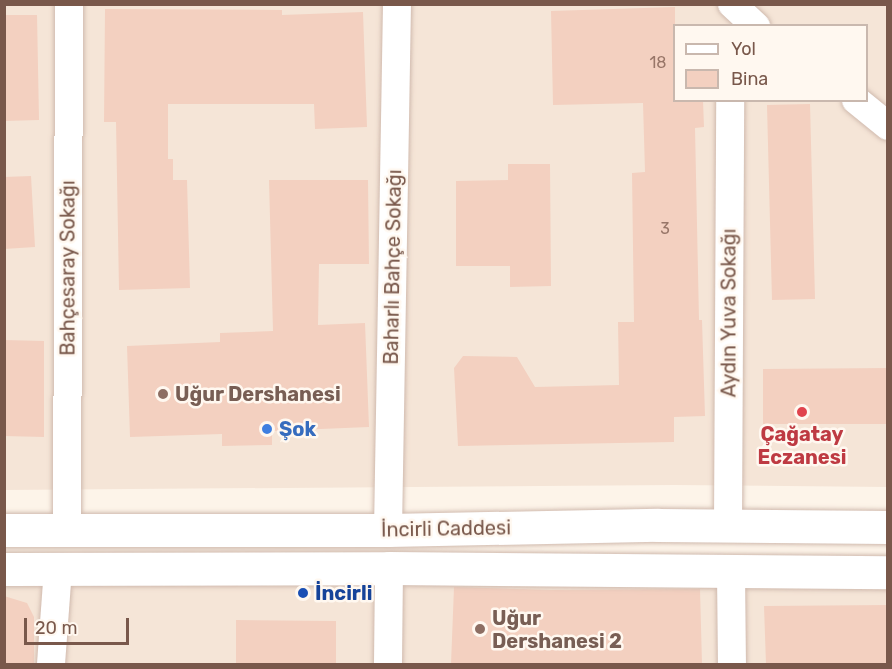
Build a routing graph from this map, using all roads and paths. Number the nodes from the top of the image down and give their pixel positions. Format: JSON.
{"nodes":[{"id":1,"x":69,"y":4,"type":"edge"},
{"id":2,"x":398,"y":4,"type":"edge"},
{"id":3,"x":731,"y":4,"type":"edge"},
{"id":4,"x":731,"y":24,"type":"edge"},
{"id":5,"x":754,"y":24,"type":"edge"},
{"id":6,"x":730,"y":102,"type":"edge"},
{"id":7,"x":858,"y":102,"type":"edge"},
{"id":8,"x":888,"y":126,"type":"edge"},
{"id":9,"x":728,"y":525,"type":"junction"},
{"id":10,"x":888,"y":527,"type":"edge"},
{"id":11,"x":4,"y":530,"type":"edge"},
{"id":12,"x":388,"y":530,"type":"junction"},
{"id":13,"x":67,"y":531,"type":"junction"},
{"id":14,"x":389,"y":568,"type":"junction"},
{"id":15,"x":4,"y":569,"type":"edge"},
{"id":16,"x":58,"y":569,"type":"junction"},
{"id":17,"x":731,"y":572,"type":"junction"},
{"id":18,"x":888,"y":572,"type":"edge"},
{"id":19,"x":51,"y":664,"type":"edge"},
{"id":20,"x":387,"y":664,"type":"edge"},
{"id":21,"x":732,"y":664,"type":"edge"}],
"edges":[{"from":1,"to":13,"type":"street","name":"Bahçesaray Sokağı"},
{"from":2,"to":12,"type":"street","name":"Baharlı Bahçe Sokağı"},
{"from":3,"to":4,"type":"street"},
{"from":3,"to":5,"type":"street"},
{"from":6,"to":9,"type":"street","name":"Aydın Yuva Sokağı"},
{"from":7,"to":8,"type":"street"},
{"from":9,"to":10,"type":"main road","name":"İncirli Caddesi"},
{"from":9,"to":12,"type":"main road","name":"İncirli Caddesi"},
{"from":11,"to":13,"type":"main road","name":"İncirli Caddesi"},
{"from":12,"to":13,"type":"main road","name":"İncirli Caddesi"},
{"from":14,"to":16,"type":"main road","name":"İncirli Caddesi"},
{"from":14,"to":17,"type":"main road","name":"İncirli Caddesi"},
{"from":14,"to":20,"type":"street"},
{"from":15,"to":16,"type":"main road","name":"İncirli Caddesi"},
{"from":16,"to":19,"type":"street"},
{"from":17,"to":18,"type":"main road","name":"İncirli Caddesi"},
{"from":17,"to":21,"type":"street"}]}
